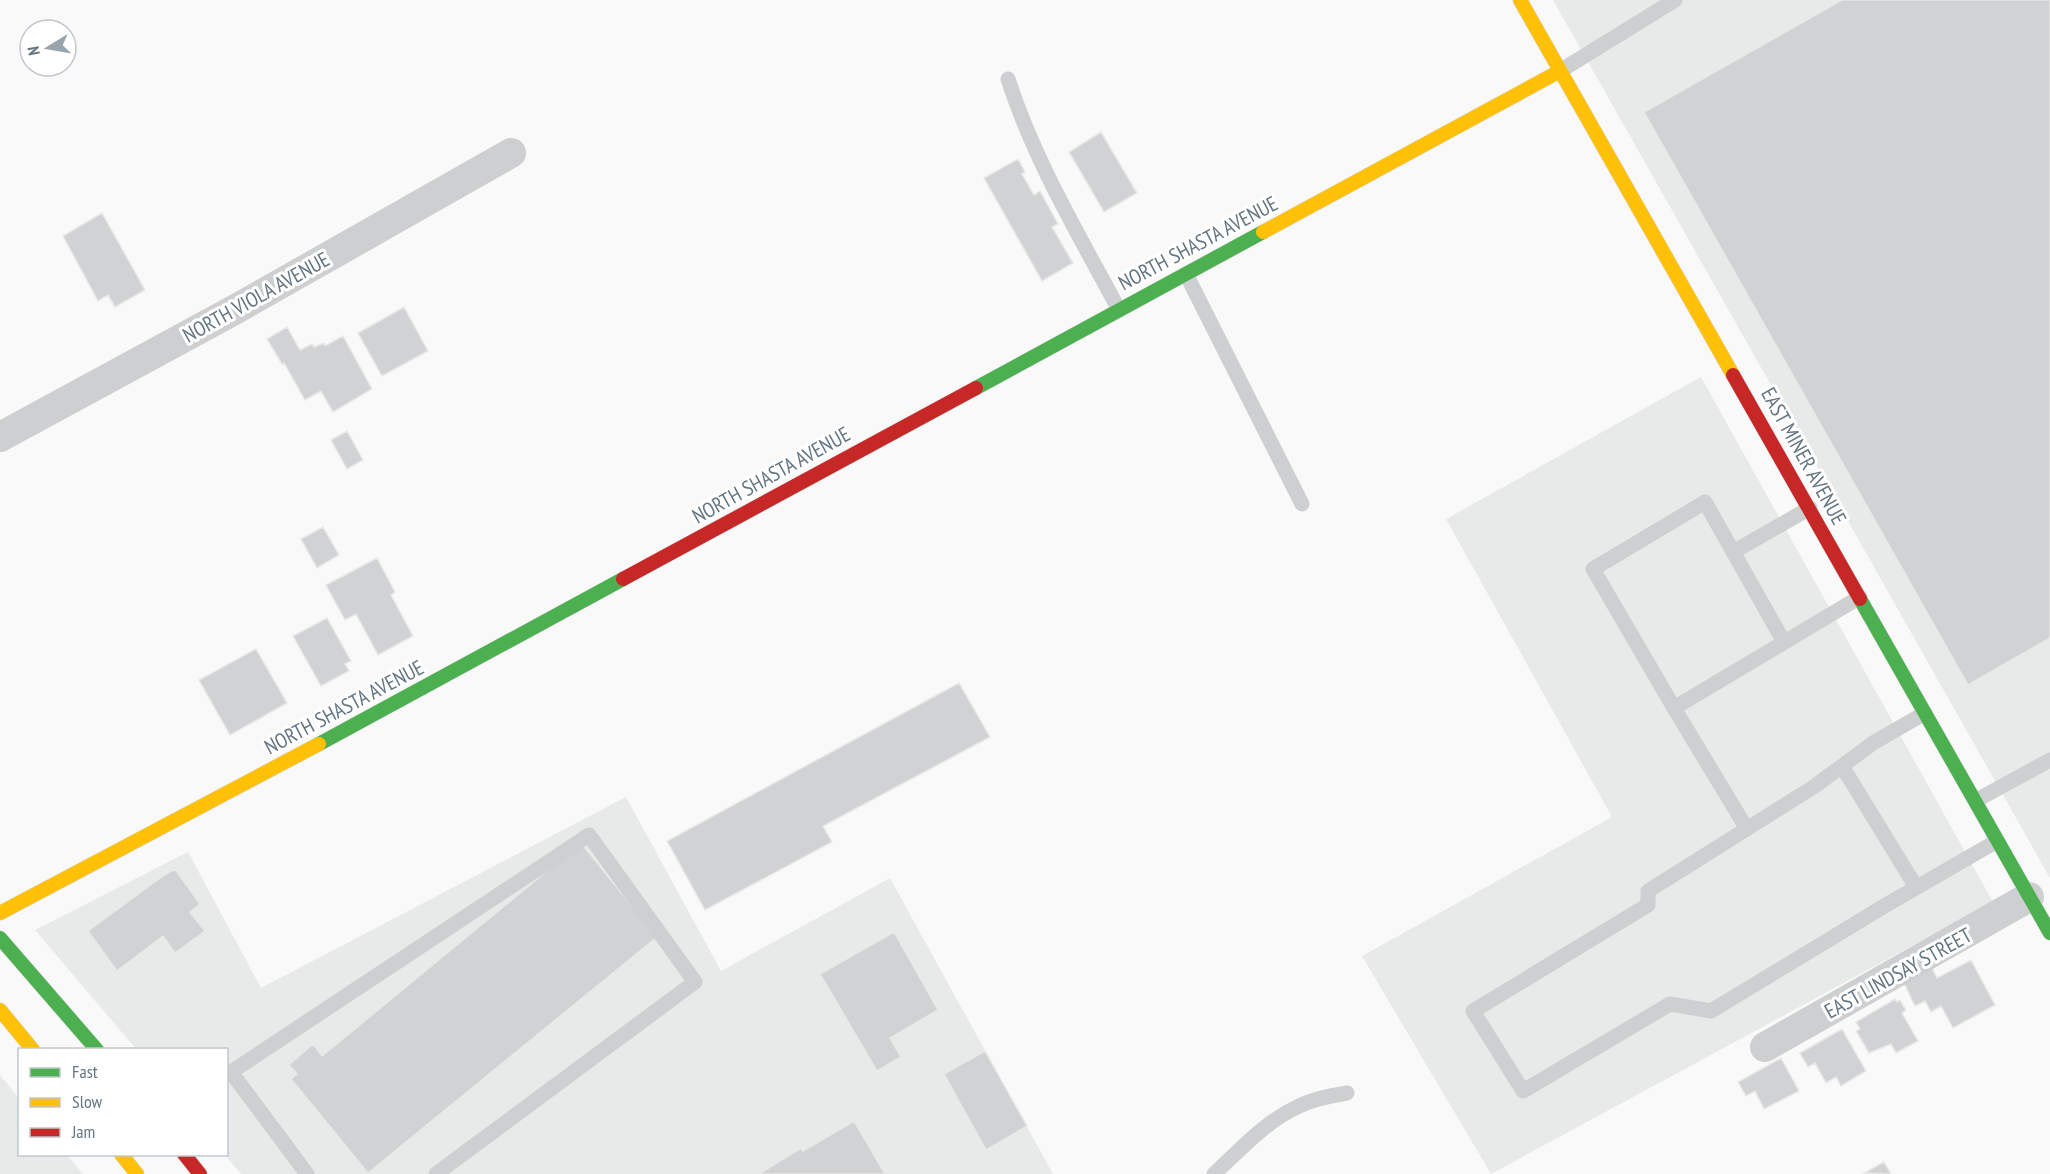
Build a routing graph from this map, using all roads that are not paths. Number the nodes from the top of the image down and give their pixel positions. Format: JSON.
{"nodes":[{"id":1,"x":1521,"y":0,"type":"edge"},
{"id":2,"x":1675,"y":0,"type":"edge"},
{"id":3,"x":1560,"y":71,"type":"junction"},
{"id":4,"x":1008,"y":79,"type":"dead end"},
{"id":5,"x":510,"y":153,"type":"dead end"},
{"id":6,"x":1186,"y":274,"type":"junction"},
{"id":7,"x":1119,"y":310,"type":"junction"},
{"id":8,"x":0,"y":437,"type":"edge"},
{"id":9,"x":1302,"y":504,"type":"dead end"},
{"id":10,"x":1810,"y":508,"type":"junction"},
{"id":11,"x":1733,"y":552,"type":"junction"},
{"id":12,"x":1860,"y":597,"type":"junction"},
{"id":13,"x":1784,"y":642,"type":"junction"},
{"id":14,"x":1674,"y":708,"type":"junction"},
{"id":15,"x":1925,"y":713,"type":"junction"},
{"id":16,"x":2050,"y":760,"type":"edge"},
{"id":17,"x":1842,"y":766,"type":"junction"},
{"id":18,"x":1975,"y":801,"type":"junction"},
{"id":19,"x":1747,"y":829,"type":"junction"},
{"id":20,"x":1997,"y":841,"type":"junction"},
{"id":21,"x":1916,"y":887,"type":"junction"},
{"id":22,"x":2029,"y":897,"type":"junction"},
{"id":23,"x":0,"y":913,"type":"edge"},
{"id":24,"x":2050,"y":933,"type":"edge"},
{"id":25,"x":0,"y":938,"type":"edge"},
{"id":26,"x":0,"y":1010,"type":"edge"},
{"id":27,"x":1765,"y":1047,"type":"dead end"},
{"id":28,"x":31,"y":1048,"type":"edge"},
{"id":29,"x":95,"y":1048,"type":"edge"},
{"id":30,"x":1347,"y":1093,"type":"dead end"},
{"id":31,"x":122,"y":1156,"type":"edge"},
{"id":32,"x":185,"y":1156,"type":"edge"},
{"id":33,"x":137,"y":1174,"type":"edge"},
{"id":34,"x":200,"y":1174,"type":"edge"},
{"id":35,"x":308,"y":1174,"type":"edge"},
{"id":36,"x":436,"y":1174,"type":"edge"},
{"id":37,"x":1214,"y":1174,"type":"edge"}],
"edges":[{"from":1,"to":3,"type":"street","name":"EAST MINER AVENUE"},
{"from":2,"to":3,"type":"lane"},
{"from":3,"to":6,"type":"street","name":"NORTH SHASTA AVENUE"},
{"from":3,"to":10,"type":"street","name":"EAST MINER AVENUE"},
{"from":4,"to":7,"type":"lane"},
{"from":5,"to":8,"type":"street","name":"NORTH VIOLA AVENUE"},
{"from":6,"to":7,"type":"street","name":"NORTH SHASTA AVENUE"},
{"from":6,"to":9,"type":"lane"},
{"from":7,"to":23,"type":"street","name":"NORTH SHASTA AVENUE"},
{"from":10,"to":11,"type":"lane"},
{"from":10,"to":12,"type":"street","name":"EAST MINER AVENUE"},
{"from":11,"to":13,"type":"lane"},
{"from":11,"to":14,"type":"lane"},
{"from":12,"to":13,"type":"lane"},
{"from":12,"to":15,"type":"street","name":"EAST MINER AVENUE"},
{"from":13,"to":14,"type":"lane"},
{"from":14,"to":19,"type":"lane"},
{"from":15,"to":17,"type":"lane"},
{"from":15,"to":18,"type":"street","name":"EAST MINER AVENUE"},
{"from":16,"to":18,"type":"lane"},
{"from":17,"to":19,"type":"lane"},
{"from":17,"to":21,"type":"lane"},
{"from":18,"to":20,"type":"street","name":"EAST MINER AVENUE"},
{"from":19,"to":21,"type":"lane"},
{"from":20,"to":21,"type":"lane"},
{"from":20,"to":22,"type":"street","name":"EAST MINER AVENUE"},
{"from":22,"to":24,"type":"street","name":"EAST MINER AVENUE"},
{"from":22,"to":27,"type":"street","name":"EAST LINDSAY STREET"},
{"from":25,"to":29,"type":"street"},
{"from":26,"to":28,"type":"street"},
{"from":30,"to":37,"type":"lane"},
{"from":31,"to":33,"type":"street"},
{"from":32,"to":34,"type":"street"},
{"from":35,"to":36,"type":"lane"}]}
